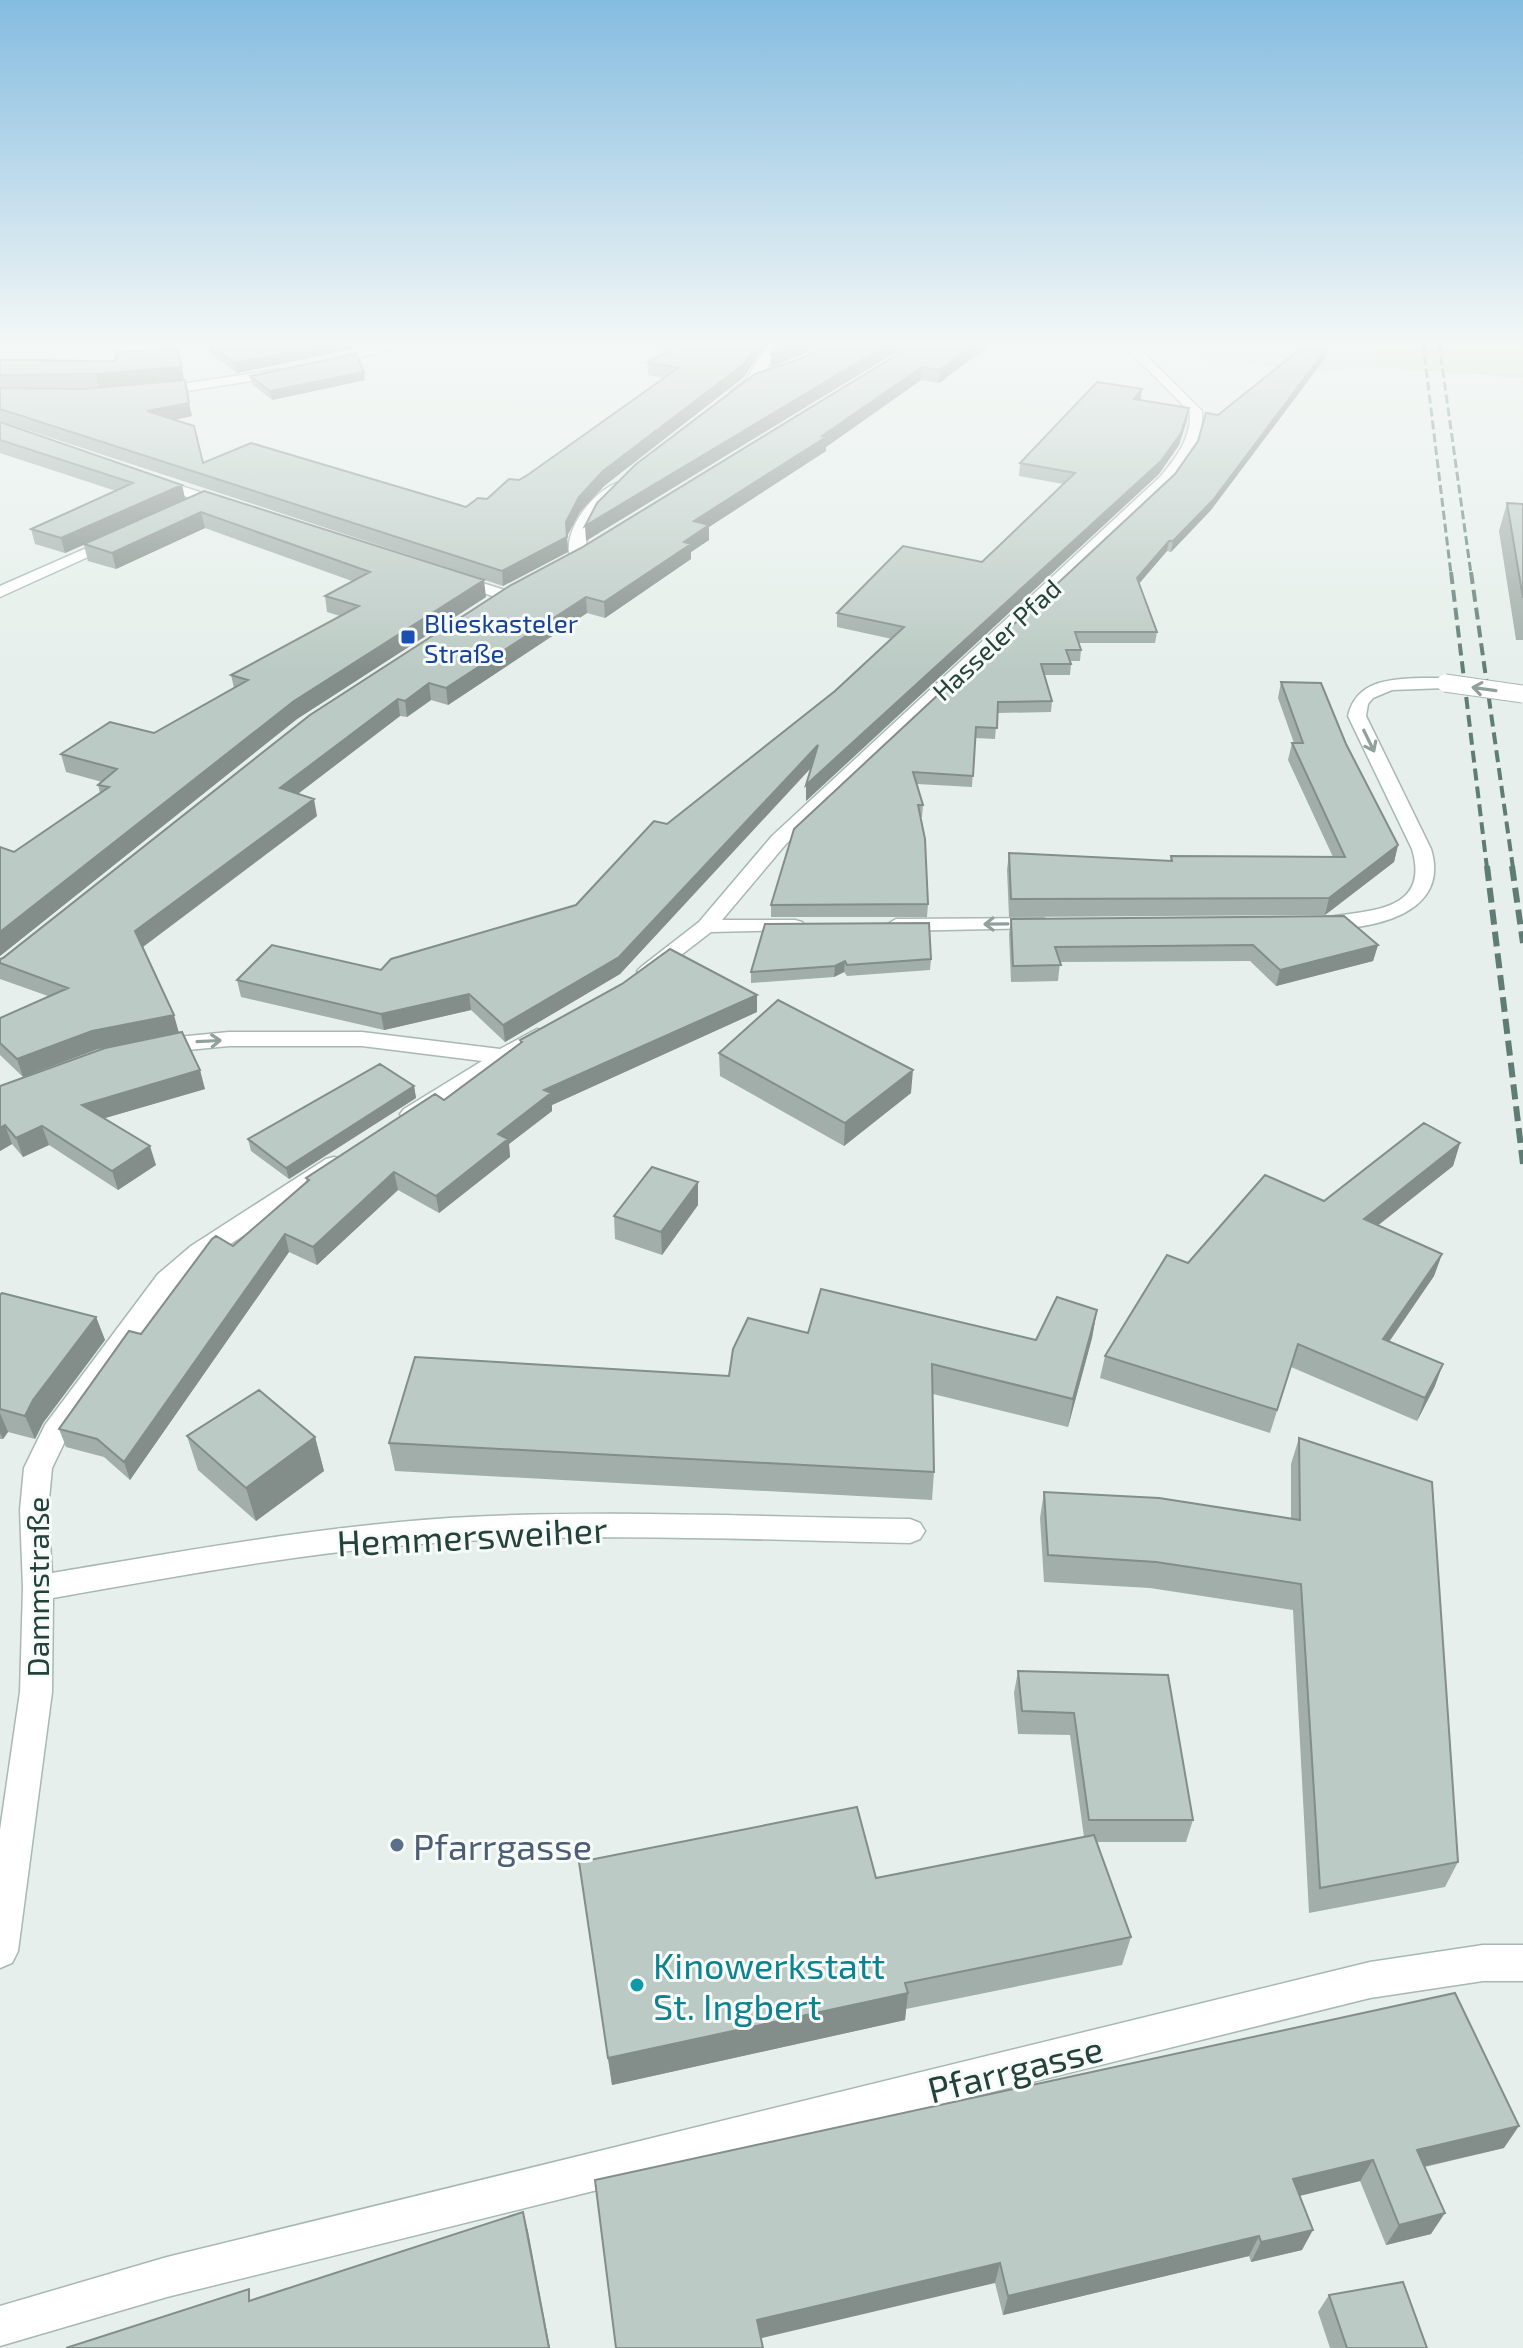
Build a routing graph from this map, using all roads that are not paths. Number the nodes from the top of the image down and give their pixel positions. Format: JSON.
{"nodes":[{"id":1,"x":1187,"y":453,"type":"edge"},
{"id":2,"x":134,"y":474,"type":"edge"},
{"id":3,"x":624,"y":480,"type":"edge"},
{"id":4,"x":206,"y":499,"type":"junction"},
{"id":5,"x":236,"y":509,"type":"edge"},
{"id":6,"x":179,"y":511,"type":"edge"},
{"id":7,"x":137,"y":530,"type":"edge"},
{"id":8,"x":576,"y":557,"type":"edge"},
{"id":9,"x":445,"y":576,"type":"edge"},
{"id":10,"x":0,"y":592,"type":"edge"},
{"id":11,"x":505,"y":595,"type":"edge"},
{"id":12,"x":1523,"y":694,"type":"edge"},
{"id":13,"x":1065,"y":923,"type":"edge"},
{"id":14,"x":880,"y":925,"type":"edge"},
{"id":15,"x":1302,"y":925,"type":"edge"},
{"id":16,"x":706,"y":926,"type":"junction"},
{"id":17,"x":817,"y":926,"type":"edge"},
{"id":18,"x":635,"y":979,"type":"edge"},
{"id":19,"x":551,"y":1028,"type":"edge"},
{"id":20,"x":134,"y":1050,"type":"edge"},
{"id":21,"x":501,"y":1056,"type":"junction"},
{"id":22,"x":383,"y":1133,"type":"edge"},
{"id":23,"x":357,"y":1150,"type":"edge"},
{"id":24,"x":910,"y":1531,"type":"dead end"},
{"id":25,"x":38,"y":1588,"type":"junction"},
{"id":26,"x":0,"y":1951,"type":"edge"},
{"id":27,"x":1523,"y":1963,"type":"edge"},
{"id":28,"x":0,"y":2326,"type":"edge"}],
"edges":[{"from":1,"to":16,"type":"street","name":"Hasseler Pfad"},
{"from":2,"to":4,"type":"street"},
{"from":3,"to":8,"type":"street"},
{"from":4,"to":5,"type":"street"},
{"from":4,"to":6,"type":"street"},
{"from":7,"to":10,"type":"street"},
{"from":9,"to":11,"type":"street"},
{"from":12,"to":15,"type":"street","one_way":true,"bridge":true},
{"from":13,"to":14,"type":"street","one_way":true},
{"from":16,"to":17,"type":"street"},
{"from":16,"to":18,"type":"street"},
{"from":19,"to":21,"type":"street"},
{"from":20,"to":21,"type":"street","one_way":true},
{"from":21,"to":22,"type":"street"},
{"from":23,"to":25,"type":"street","name":"Dammstraße"},
{"from":24,"to":25,"type":"street","name":"Hemmersweiher"},
{"from":25,"to":26,"type":"street","name":"Dammstraße"},
{"from":27,"to":28,"type":"street","name":"Pfarrgasse"}]}
